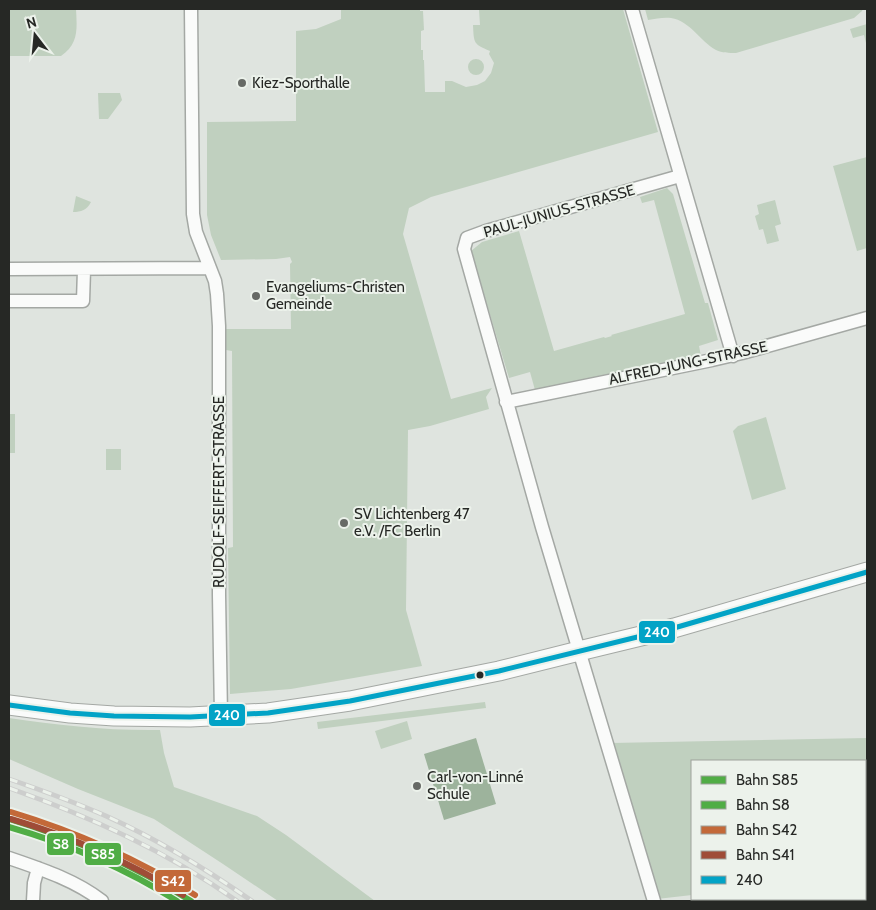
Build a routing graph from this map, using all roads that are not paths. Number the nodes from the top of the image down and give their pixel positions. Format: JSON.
{"nodes":[{"id":1,"x":191,"y":9,"type":"edge"},
{"id":2,"x":632,"y":9,"type":"edge"},
{"id":3,"x":680,"y":176,"type":"junction"},
{"id":4,"x":210,"y":268,"type":"junction"},
{"id":5,"x":9,"y":269,"type":"edge"},
{"id":6,"x":84,"y":270,"type":"junction"},
{"id":7,"x":9,"y":301,"type":"edge"},
{"id":8,"x":867,"y":318,"type":"edge"},
{"id":9,"x":733,"y":356,"type":"junction"},
{"id":10,"x":506,"y":402,"type":"junction"},
{"id":11,"x":867,"y":572,"type":"edge"},
{"id":12,"x":579,"y":650,"type":"junction"},
{"id":13,"x":9,"y":705,"type":"edge"},
{"id":14,"x":222,"y":716,"type":"junction"},
{"id":15,"x":9,"y":858,"type":"edge"},
{"id":16,"x":38,"y":868,"type":"junction"},
{"id":17,"x":33,"y":901,"type":"edge"},
{"id":18,"x":102,"y":901,"type":"edge"},
{"id":19,"x":654,"y":901,"type":"edge"}],
"edges":[{"from":1,"to":4,"type":"street","name":"RUDOLF-SEIFFERT-STRASSE"},
{"from":2,"to":3,"type":"street"},
{"from":3,"to":9,"type":"street"},
{"from":3,"to":10,"type":"street","name":"PAUL-JUNIUS-STRASSE"},
{"from":4,"to":6,"type":"street"},
{"from":4,"to":14,"type":"street","name":"RUDOLF-SEIFFERT-STRASSE"},
{"from":5,"to":6,"type":"street"},
{"from":6,"to":7,"type":"street"},
{"from":8,"to":9,"type":"street","name":"ALFRED-JUNG-STRASSE"},
{"from":9,"to":10,"type":"street","name":"ALFRED-JUNG-STRASSE"},
{"from":10,"to":12,"type":"street","name":"PAUL-JUNIUS-STRASSE"},
{"from":11,"to":12,"type":"main road"},
{"from":12,"to":14,"type":"main road"},
{"from":12,"to":19,"type":"street","name":"PAUL-JUNIUS-STRASSE"},
{"from":13,"to":14,"type":"main road"},
{"from":15,"to":16,"type":"street"},
{"from":16,"to":17,"type":"street"},
{"from":16,"to":18,"type":"street"}]}
